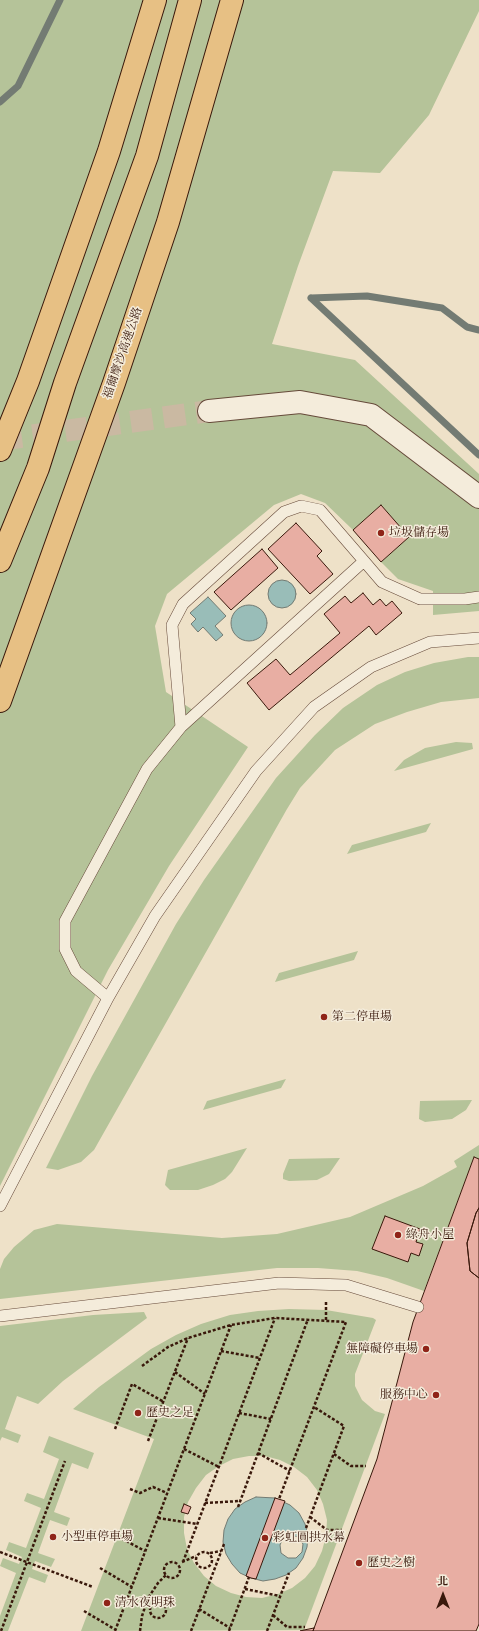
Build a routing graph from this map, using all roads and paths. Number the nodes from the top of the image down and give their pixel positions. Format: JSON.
{"nodes":[{"id":1,"x":155,"y":0,"type":"edge"},
{"id":2,"x":190,"y":0,"type":"edge"},
{"id":3,"x":232,"y":0,"type":"edge"},
{"id":4,"x":209,"y":410,"type":"tunnel mouth"},
{"id":5,"x":0,"y":450,"type":"edge"},
{"id":6,"x":479,"y":497,"type":"edge"},
{"id":7,"x":0,"y":561,"type":"edge"},
{"id":8,"x":364,"y":561,"type":"junction"},
{"id":9,"x":479,"y":597,"type":"edge"},
{"id":10,"x":479,"y":638,"type":"edge"},
{"id":11,"x":0,"y":701,"type":"edge"},
{"id":12,"x":181,"y":727,"type":"junction"},
{"id":13,"x":108,"y":998,"type":"junction"},
{"id":14,"x":0,"y":1206,"type":"edge"},
{"id":15,"x":326,"y":1300,"type":"dead end"},
{"id":16,"x":418,"y":1307,"type":"dead end"},
{"id":17,"x":0,"y":1316,"type":"edge"},
{"id":18,"x":275,"y":1318,"type":"junction"},
{"id":19,"x":308,"y":1319,"type":"junction"},
{"id":20,"x":326,"y":1320,"type":"junction"},
{"id":21,"x":230,"y":1325,"type":"junction"},
{"id":22,"x":188,"y":1338,"type":"junction"},
{"id":23,"x":221,"y":1351,"type":"junction"},
{"id":24,"x":260,"y":1358,"type":"junction"},
{"id":25,"x":142,"y":1366,"type":"dead end"},
{"id":26,"x":175,"y":1372,"type":"junction"},
{"id":27,"x":205,"y":1394,"type":"junction"},
{"id":28,"x":164,"y":1402,"type":"junction"},
{"id":29,"x":314,"y":1407,"type":"junction"},
{"id":30,"x":239,"y":1413,"type":"junction"},
{"id":31,"x":271,"y":1419,"type":"junction"},
{"id":32,"x":115,"y":1429,"type":"dead end"},
{"id":33,"x":148,"y":1441,"type":"dead end"},
{"id":34,"x":184,"y":1449,"type":"junction"},
{"id":35,"x":258,"y":1453,"type":"junction"},
{"id":36,"x":334,"y":1454,"type":"junction"},
{"id":37,"x":66,"y":1461,"type":"dead end"},
{"id":38,"x":366,"y":1466,"type":"dead end"},
{"id":39,"x":218,"y":1467,"type":"junction"},
{"id":40,"x":290,"y":1471,"type":"junction"},
{"id":41,"x":130,"y":1489,"type":"dead end"},
{"id":42,"x":167,"y":1493,"type":"junction"},
{"id":43,"x":279,"y":1499,"type":"dead end"},
{"id":44,"x":240,"y":1501,"type":"junction"},
{"id":45,"x":205,"y":1503,"type":"junction"},
{"id":46,"x":238,"y":1507,"type":"dead end"},
{"id":47,"x":310,"y":1517,"type":"junction"},
{"id":48,"x":158,"y":1518,"type":"junction"},
{"id":49,"x":197,"y":1524,"type":"junction"},
{"id":50,"x":306,"y":1528,"type":"dead end"},
{"id":51,"x":342,"y":1530,"type":"dead end"},
{"id":52,"x":113,"y":1534,"type":"dead end"},
{"id":53,"x":224,"y":1544,"type":"dead end"},
{"id":54,"x":145,"y":1551,"type":"junction"},
{"id":55,"x":221,"y":1551,"type":"junction"},
{"id":56,"x":0,"y":1552,"type":"edge"},
{"id":57,"x":209,"y":1553,"type":"junction"},
{"id":58,"x":197,"y":1556,"type":"junction"},
{"id":59,"x":27,"y":1562,"type":"junction"},
{"id":60,"x":183,"y":1562,"type":"junction"},
{"id":61,"x":178,"y":1564,"type":"junction"},
{"id":62,"x":100,"y":1568,"type":"dead end"},
{"id":63,"x":289,"y":1573,"type":"dead end"},
{"id":64,"x":166,"y":1575,"type":"junction"},
{"id":65,"x":249,"y":1577,"type":"dead end"},
{"id":66,"x":93,"y":1587,"type":"dead end"},
{"id":67,"x":132,"y":1587,"type":"junction"},
{"id":68,"x":245,"y":1589,"type":"junction"},
{"id":69,"x":280,"y":1596,"type":"junction"},
{"id":70,"x":146,"y":1605,"type":"junction"},
{"id":71,"x":150,"y":1606,"type":"junction"},
{"id":72,"x":199,"y":1609,"type":"junction"},
{"id":73,"x":84,"y":1612,"type":"dead end"},
{"id":74,"x":273,"y":1615,"type":"junction"},
{"id":75,"x":306,"y":1627,"type":"dead end"},
{"id":76,"x":230,"y":1629,"type":"edge"},
{"id":77,"x":115,"y":1630,"type":"edge"},
{"id":78,"x":1,"y":1631,"type":"edge"},
{"id":79,"x":140,"y":1631,"type":"edge"},
{"id":80,"x":191,"y":1631,"type":"edge"},
{"id":81,"x":267,"y":1631,"type":"edge"}],
"edges":[{"from":1,"to":5,"type":"highway"},
{"from":2,"to":7,"type":"highway"},
{"from":3,"to":11,"type":"highway","name":"福爾摩沙高速公路"},
{"from":4,"to":6,"type":"street"},
{"from":8,"to":9,"type":"lane"},
{"from":8,"to":12,"type":"lane"},
{"from":8,"to":12,"type":"lane"},
{"from":10,"to":13,"type":"lane"},
{"from":12,"to":13,"type":"lane"},
{"from":13,"to":14,"type":"lane"},
{"from":15,"to":20,"type":"path"},
{"from":16,"to":17,"type":"lane"},
{"from":18,"to":19,"type":"path"},
{"from":18,"to":21,"type":"path"},
{"from":18,"to":24,"type":"path"},
{"from":19,"to":20,"type":"path"},
{"from":19,"to":31,"type":"path"},
{"from":20,"to":29,"type":"path"},
{"from":21,"to":22,"type":"path"},
{"from":21,"to":23,"type":"path"},
{"from":22,"to":25,"type":"path"},
{"from":22,"to":26,"type":"path"},
{"from":23,"to":24,"type":"path"},
{"from":23,"to":27,"type":"path"},
{"from":24,"to":30,"type":"path"},
{"from":26,"to":27,"type":"path"},
{"from":26,"to":28,"type":"path"},
{"from":27,"to":34,"type":"path"},
{"from":28,"to":32,"type":"path"},
{"from":28,"to":33,"type":"path"},
{"from":29,"to":36,"type":"path"},
{"from":29,"to":40,"type":"path"},
{"from":30,"to":31,"type":"path"},
{"from":30,"to":39,"type":"path"},
{"from":31,"to":35,"type":"path"},
{"from":34,"to":39,"type":"path"},
{"from":34,"to":42,"type":"path"},
{"from":35,"to":40,"type":"path"},
{"from":35,"to":44,"type":"path"},
{"from":36,"to":38,"type":"path"},
{"from":36,"to":47,"type":"path"},
{"from":37,"to":59,"type":"path"},
{"from":39,"to":45,"type":"path"},
{"from":40,"to":43,"type":"path"},
{"from":41,"to":42,"type":"path"},
{"from":42,"to":48,"type":"path"},
{"from":44,"to":45,"type":"path"},
{"from":44,"to":46,"type":"path"},
{"from":45,"to":49,"type":"path"},
{"from":47,"to":50,"type":"path"},
{"from":47,"to":51,"type":"path"},
{"from":48,"to":49,"type":"path"},
{"from":48,"to":54,"type":"path"},
{"from":49,"to":60,"type":"path"},
{"from":52,"to":54,"type":"path"},
{"from":53,"to":55,"type":"path"},
{"from":54,"to":67,"type":"path"},
{"from":55,"to":57,"type":"path"},
{"from":55,"to":72,"type":"path"},
{"from":56,"to":59,"type":"path"},
{"from":57,"to":58,"type":"path"},
{"from":57,"to":58,"type":"path"},
{"from":58,"to":60,"type":"path"},
{"from":59,"to":66,"type":"path"},
{"from":59,"to":78,"type":"path"},
{"from":60,"to":61,"type":"path"},
{"from":61,"to":64,"type":"path"},
{"from":61,"to":64,"type":"path"},
{"from":62,"to":67,"type":"path"},
{"from":63,"to":69,"type":"path"},
{"from":64,"to":70,"type":"path"},
{"from":65,"to":68,"type":"path"},
{"from":67,"to":77,"type":"path"},
{"from":68,"to":69,"type":"path"},
{"from":68,"to":76,"type":"path"},
{"from":69,"to":74,"type":"path"},
{"from":70,"to":71,"type":"path"},
{"from":70,"to":79,"type":"path"},
{"from":71,"to":71,"type":"path"},
{"from":72,"to":76,"type":"path"},
{"from":72,"to":80,"type":"path"},
{"from":73,"to":77,"type":"path"},
{"from":74,"to":75,"type":"path"},
{"from":74,"to":81,"type":"path"}]}
